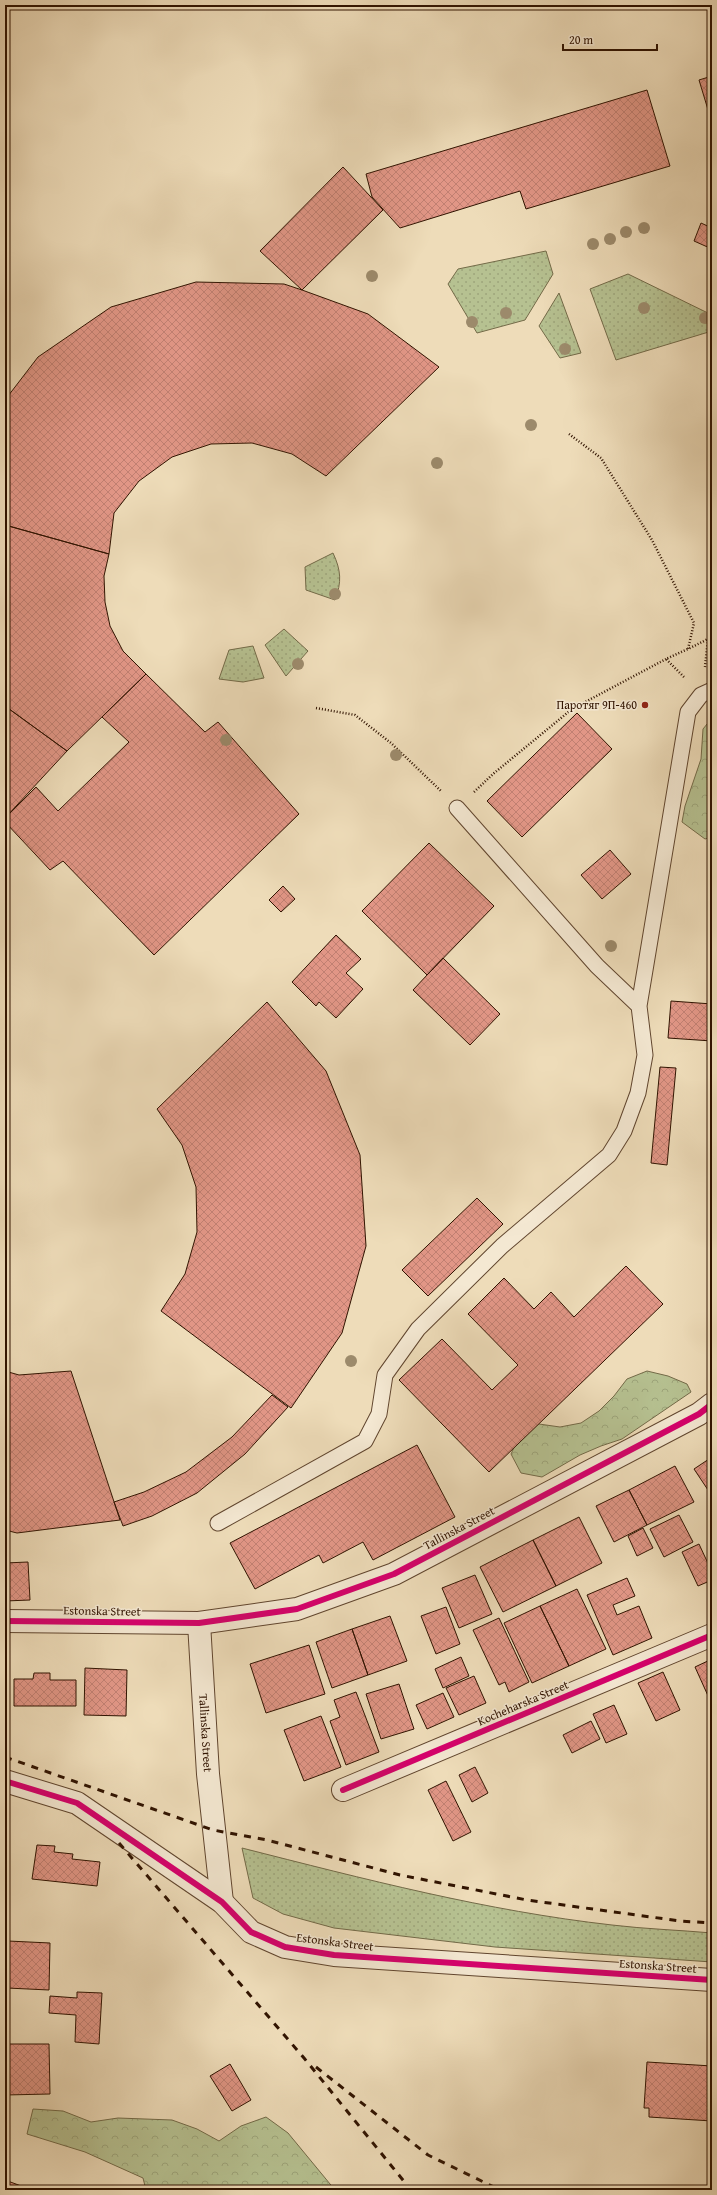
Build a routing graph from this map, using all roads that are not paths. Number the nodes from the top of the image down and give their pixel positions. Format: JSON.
{"nodes":[{"id":1,"x":707,"y":692,"type":"edge"},
{"id":2,"x":457,"y":808,"type":"road end"},
{"id":3,"x":639,"y":1006,"type":"junction"},
{"id":4,"x":712,"y":1404,"type":"edge"},
{"id":5,"x":218,"y":1523,"type":"dead end"},
{"id":6,"x":5,"y":1621,"type":"edge"},
{"id":7,"x":199,"y":1622,"type":"junction"},
{"id":8,"x":712,"y":1635,"type":"edge"},
{"id":9,"x":5,"y":1781,"type":"edge"},
{"id":10,"x":343,"y":1790,"type":"dead end"},
{"id":11,"x":222,"y":1902,"type":"junction"},
{"id":12,"x":712,"y":1980,"type":"edge"}],
"edges":[{"from":1,"to":3,"type":"lane"},
{"from":2,"to":3,"type":"lane"},
{"from":3,"to":5,"type":"lane"},
{"from":4,"to":7,"type":"street","name":"Tallinska Street"},
{"from":6,"to":7,"type":"street","name":"Estonska Street"},
{"from":7,"to":11,"type":"street","name":"Tallinska Street"},
{"from":8,"to":10,"type":"street","name":"Kocheharska Street"},
{"from":9,"to":11,"type":"street","name":"Estonska Street"},
{"from":11,"to":12,"type":"street","name":"Estonska Street"}]}
